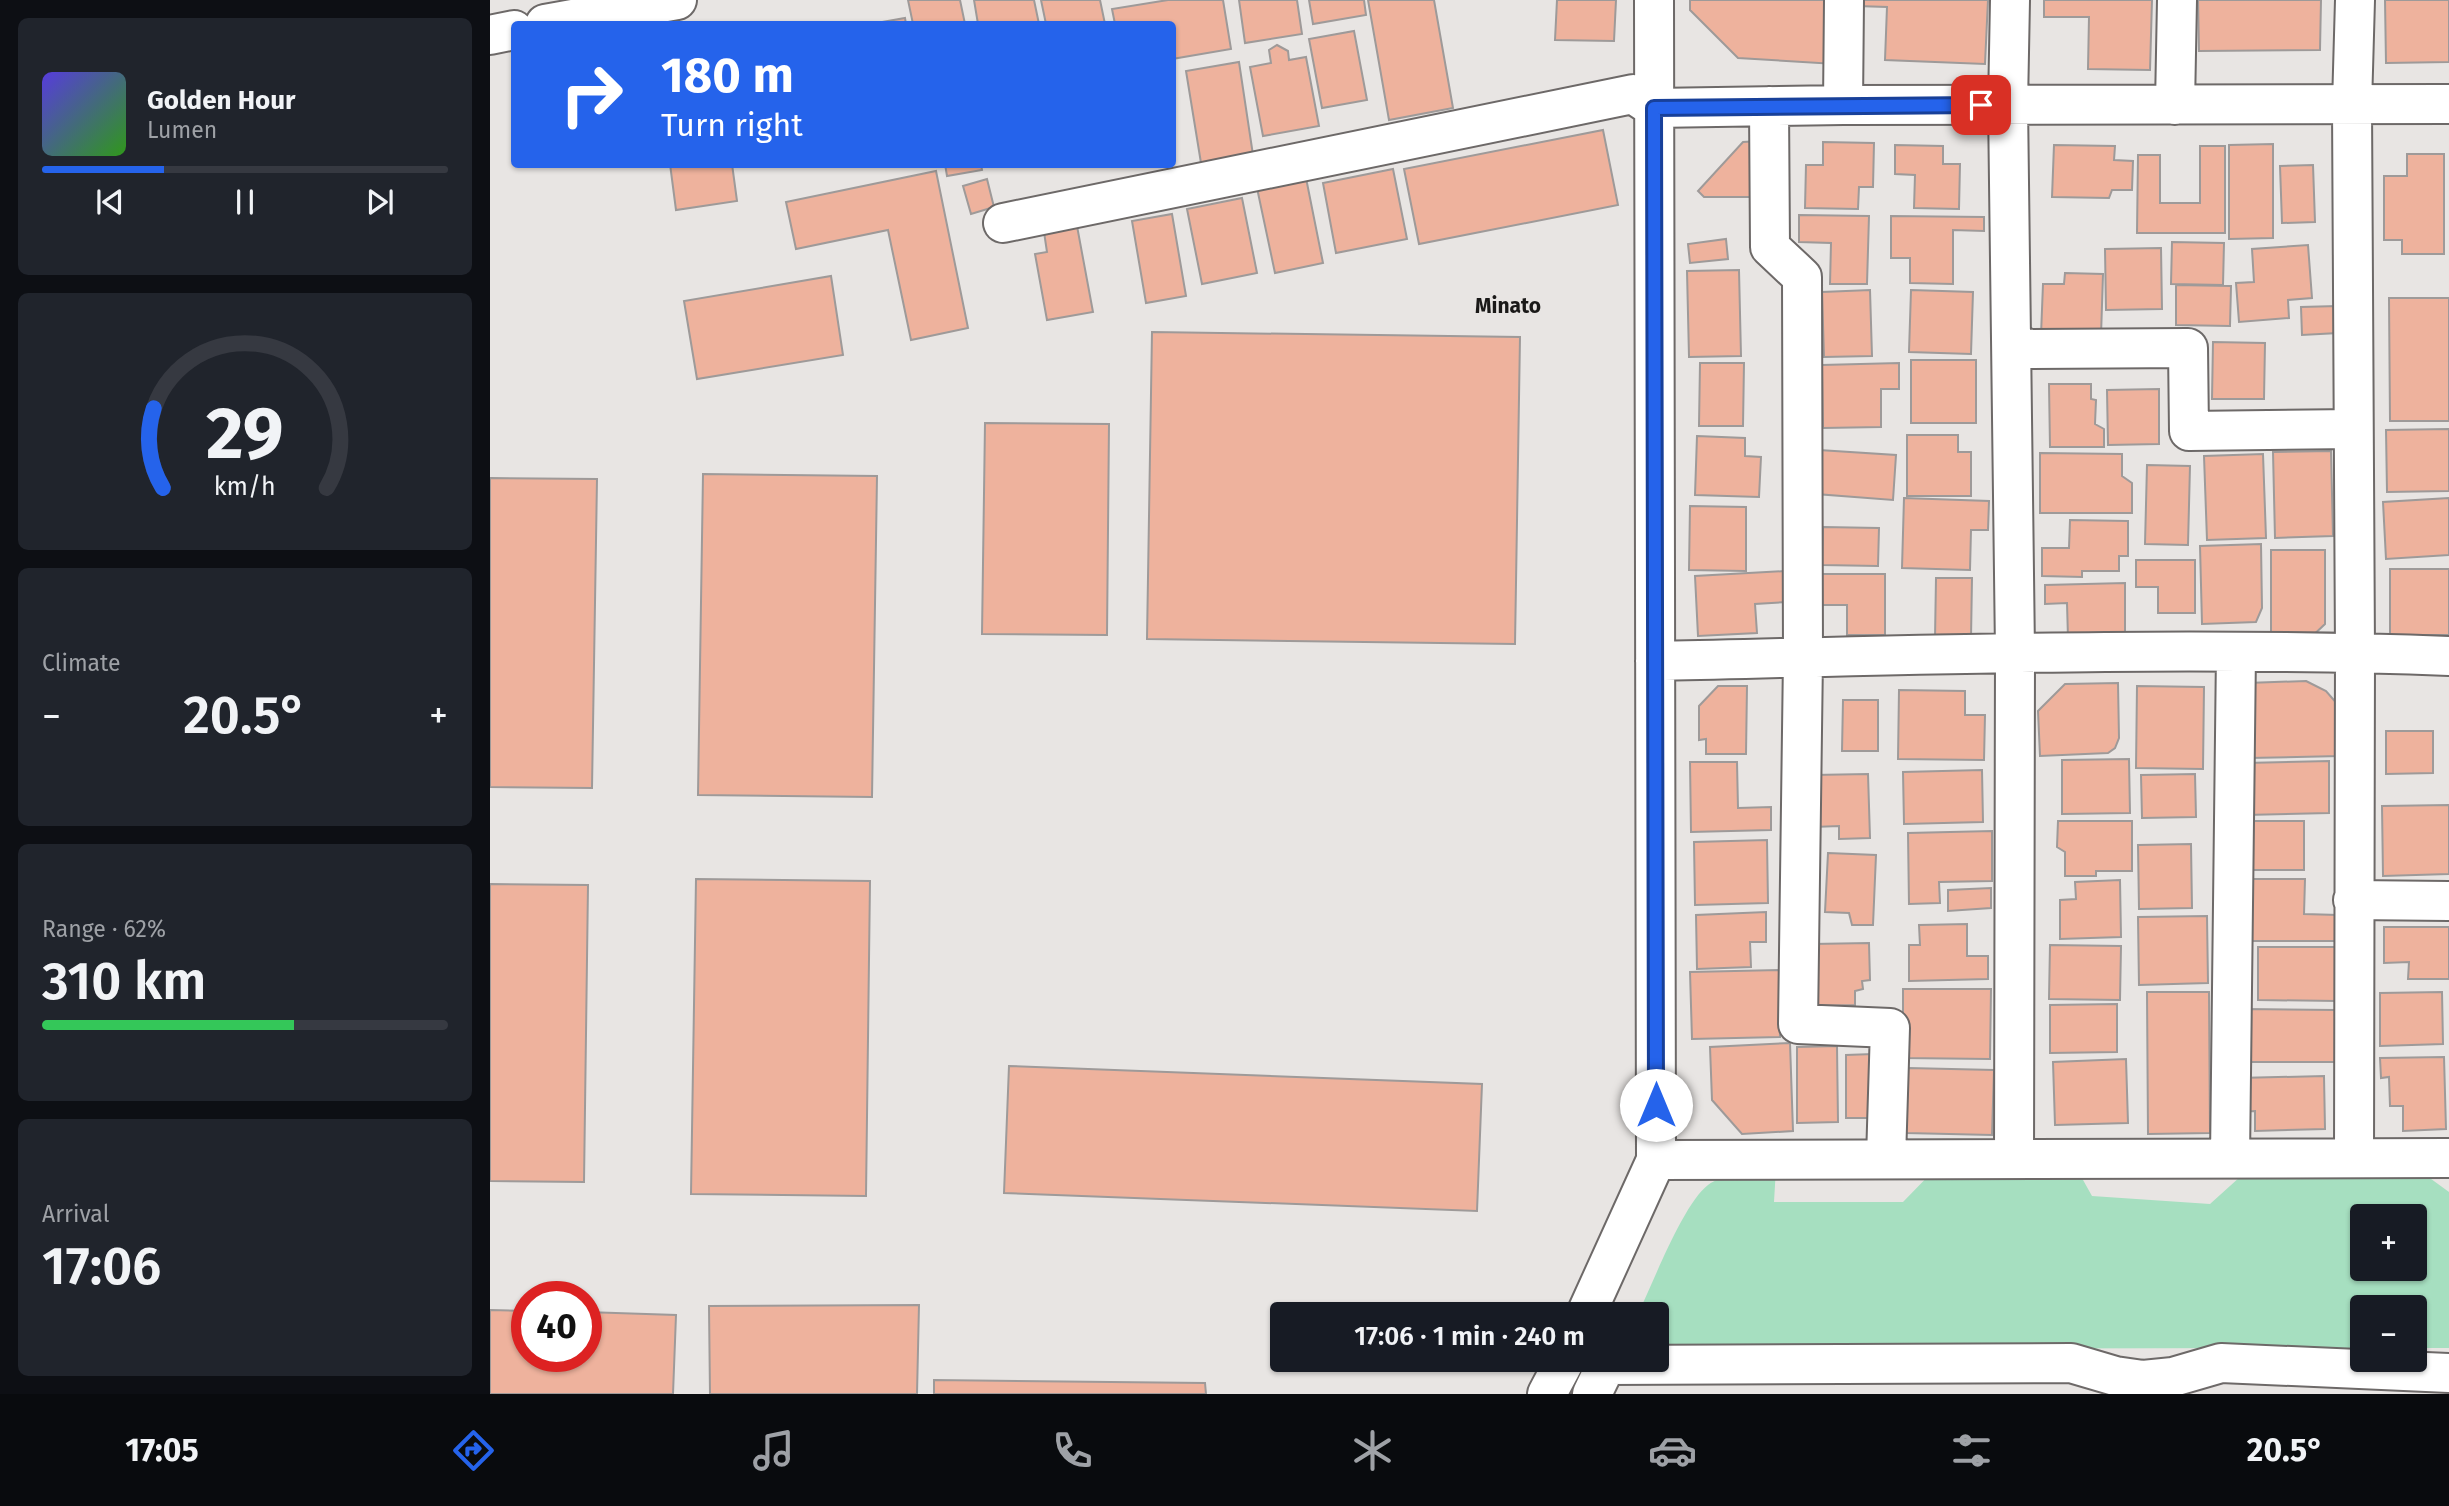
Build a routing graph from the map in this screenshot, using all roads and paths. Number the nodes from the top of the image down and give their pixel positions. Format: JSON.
{"nodes":[{"id":1,"x":677,"y":0,"type":"edge"},
{"id":2,"x":1654,"y":0,"type":"edge"},
{"id":3,"x":1844,"y":0,"type":"edge"},
{"id":4,"x":2010,"y":0,"type":"edge"},
{"id":5,"x":2177,"y":0,"type":"edge"},
{"id":6,"x":2355,"y":0,"type":"edge"},
{"id":7,"x":562,"y":21,"type":"edge"},
{"id":8,"x":511,"y":31,"type":"edge"},
{"id":9,"x":490,"y":35,"type":"edge"},
{"id":10,"x":2008,"y":104,"type":"junction"},
{"id":11,"x":2449,"y":104,"type":"edge"},
{"id":12,"x":1843,"y":105,"type":"junction"},
{"id":13,"x":2175,"y":105,"type":"junction"},
{"id":14,"x":2352,"y":105,"type":"junction"},
{"id":15,"x":1769,"y":106,"type":"junction"},
{"id":16,"x":1654,"y":108,"type":"junction"},
{"id":17,"x":1003,"y":223,"type":"dead end"},
{"id":18,"x":2012,"y":349,"type":"junction"},
{"id":19,"x":2353,"y":429,"type":"junction"},
{"id":20,"x":2015,"y":652,"type":"junction"},
{"id":21,"x":2236,"y":652,"type":"junction"},
{"id":22,"x":2356,"y":652,"type":"junction"},
{"id":23,"x":2449,"y":656,"type":"edge"},
{"id":24,"x":1803,"y":658,"type":"junction"},
{"id":25,"x":1655,"y":662,"type":"junction"},
{"id":26,"x":2353,"y":900,"type":"junction"},
{"id":27,"x":2449,"y":901,"type":"edge"},
{"id":28,"x":2230,"y":1158,"type":"junction"},
{"id":29,"x":2354,"y":1158,"type":"junction"},
{"id":30,"x":2449,"y":1158,"type":"edge"},
{"id":31,"x":2014,"y":1159,"type":"junction"},
{"id":32,"x":1656,"y":1160,"type":"junction"},
{"id":33,"x":1886,"y":1160,"type":"junction"},
{"id":34,"x":1591,"y":1302,"type":"edge"},
{"id":35,"x":1559,"y":1372,"type":"edge"},
{"id":36,"x":2449,"y":1373,"type":"edge"},
{"id":37,"x":1547,"y":1394,"type":"edge"},
{"id":38,"x":1592,"y":1394,"type":"edge"}],
"edges":[{"from":1,"to":7,"type":"street"},
{"from":2,"to":16,"type":"street"},
{"from":3,"to":12,"type":"street"},
{"from":4,"to":10,"type":"street"},
{"from":5,"to":13,"type":"street"},
{"from":6,"to":14,"type":"street"},
{"from":8,"to":9,"type":"street"},
{"from":10,"to":12,"type":"street"},
{"from":10,"to":13,"type":"street"},
{"from":10,"to":18,"type":"street"},
{"from":11,"to":14,"type":"street"},
{"from":12,"to":15,"type":"street"},
{"from":13,"to":14,"type":"street"},
{"from":14,"to":19,"type":"street"},
{"from":15,"to":16,"type":"street"},
{"from":15,"to":24,"type":"street"},
{"from":16,"to":17,"type":"street"},
{"from":16,"to":25,"type":"street"},
{"from":18,"to":19,"type":"street"},
{"from":18,"to":20,"type":"street"},
{"from":19,"to":22,"type":"street"},
{"from":20,"to":21,"type":"street"},
{"from":20,"to":24,"type":"street"},
{"from":20,"to":31,"type":"street"},
{"from":21,"to":22,"type":"street"},
{"from":21,"to":28,"type":"street"},
{"from":22,"to":23,"type":"street"},
{"from":22,"to":26,"type":"street"},
{"from":24,"to":25,"type":"street"},
{"from":24,"to":33,"type":"street"},
{"from":25,"to":32,"type":"street"},
{"from":26,"to":27,"type":"street"},
{"from":26,"to":29,"type":"street"},
{"from":28,"to":29,"type":"street"},
{"from":28,"to":31,"type":"street"},
{"from":29,"to":30,"type":"street"},
{"from":31,"to":33,"type":"street"},
{"from":32,"to":33,"type":"street"},
{"from":32,"to":34,"type":"street"},
{"from":35,"to":37,"type":"street"},
{"from":36,"to":38,"type":"street"}]}
